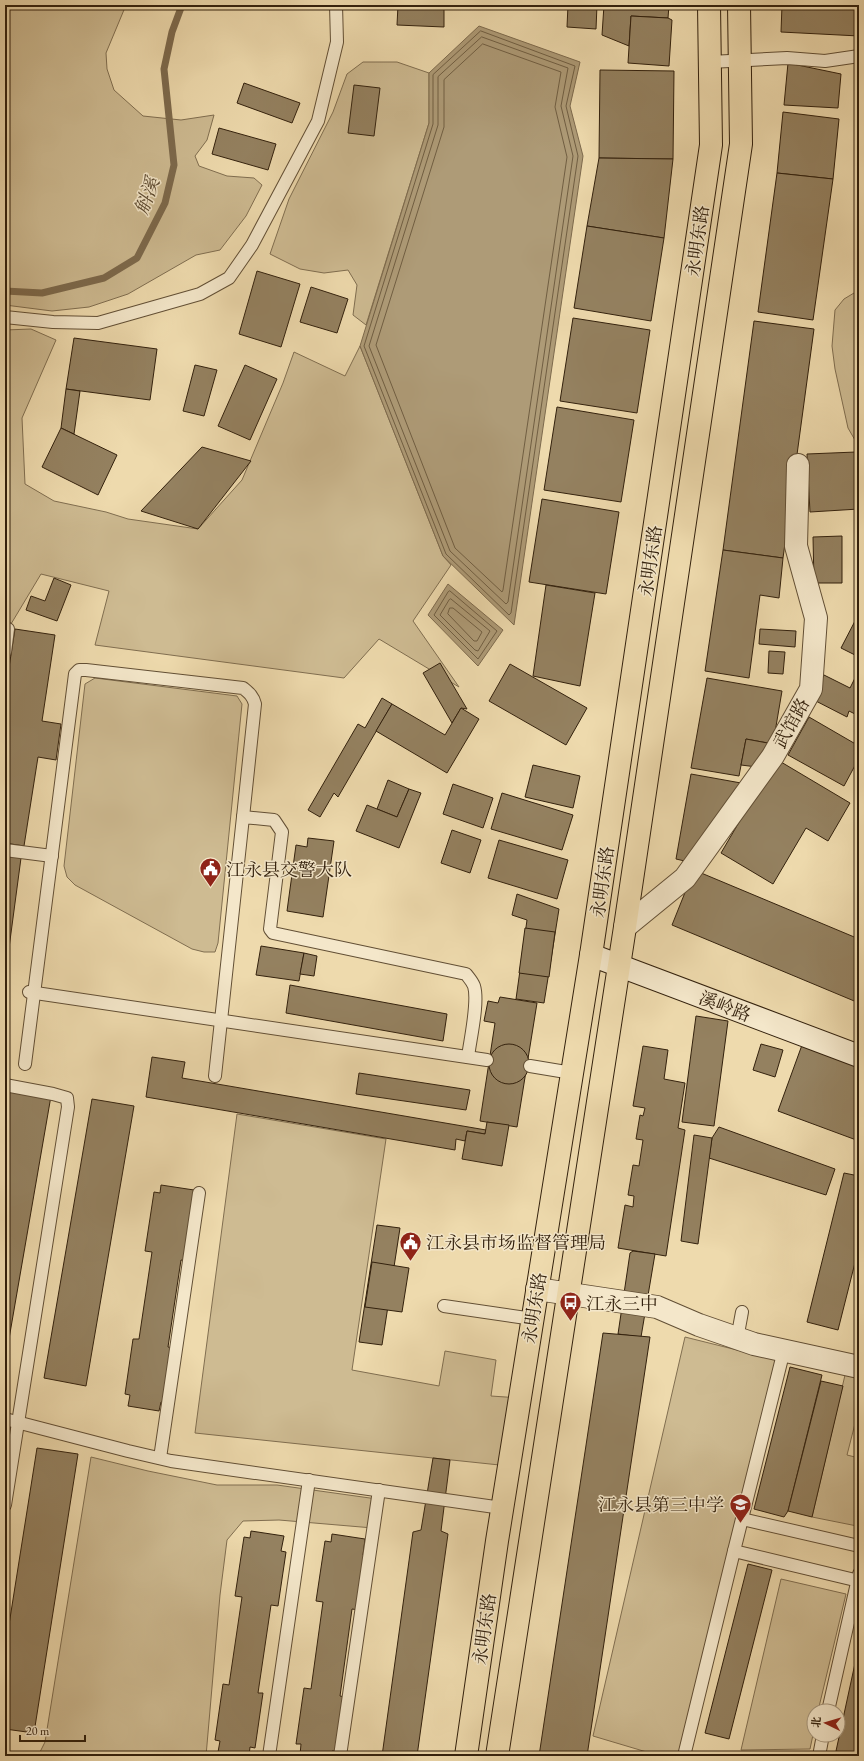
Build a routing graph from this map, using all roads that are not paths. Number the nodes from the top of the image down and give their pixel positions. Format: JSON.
{"nodes":[{"id":1,"x":336,"y":5,"type":"edge"},
{"id":2,"x":709,"y":5,"type":"edge"},
{"id":3,"x":739,"y":5,"type":"edge"},
{"id":4,"x":859,"y":56,"type":"edge"},
{"id":5,"x":740,"y":61,"type":"junction"},
{"id":6,"x":710,"y":62,"type":"junction"},
{"id":7,"x":5,"y":317,"type":"edge"},
{"id":8,"x":798,"y":465,"type":"dead end"},
{"id":9,"x":8,"y":629,"type":"dead end"},
{"id":10,"x":5,"y":652,"type":"edge"},
{"id":11,"x":243,"y":817,"type":"junction"},
{"id":12,"x":5,"y":850,"type":"edge"},
{"id":13,"x":52,"y":856,"type":"junction"},
{"id":14,"x":625,"y":927,"type":"junction"},
{"id":15,"x":591,"y":955,"type":"junction"},
{"id":16,"x":619,"y":966,"type":"junction"},
{"id":17,"x":32,"y":992,"type":"junction"},
{"id":18,"x":220,"y":1020,"type":"junction"},
{"id":19,"x":859,"y":1056,"type":"edge"},
{"id":20,"x":468,"y":1057,"type":"junction"},
{"id":21,"x":487,"y":1060,"type":"dead end"},
{"id":22,"x":25,"y":1064,"type":"dead end"},
{"id":23,"x":530,"y":1066,"type":"dead end"},
{"id":24,"x":572,"y":1073,"type":"junction"},
{"id":25,"x":214,"y":1076,"type":"dead end"},
{"id":26,"x":5,"y":1085,"type":"edge"},
{"id":27,"x":199,"y":1193,"type":"dead end"},
{"id":28,"x":537,"y":1288,"type":"junction"},
{"id":29,"x":568,"y":1293,"type":"junction"},
{"id":30,"x":444,"y":1306,"type":"dead end"},
{"id":31,"x":742,"y":1312,"type":"dead end"},
{"id":32,"x":533,"y":1319,"type":"junction"},
{"id":33,"x":737,"y":1339,"type":"junction"},
{"id":34,"x":784,"y":1350,"type":"junction"},
{"id":35,"x":859,"y":1367,"type":"edge"},
{"id":36,"x":5,"y":1419,"type":"edge"},
{"id":37,"x":18,"y":1423,"type":"junction"},
{"id":38,"x":160,"y":1458,"type":"junction"},
{"id":39,"x":309,"y":1480,"type":"junction"},
{"id":40,"x":379,"y":1490,"type":"junction"},
{"id":41,"x":5,"y":1505,"type":"edge"},
{"id":42,"x":502,"y":1508,"type":"junction"},
{"id":43,"x":742,"y":1519,"type":"junction"},
{"id":44,"x":859,"y":1546,"type":"edge"},
{"id":45,"x":734,"y":1551,"type":"junction"},
{"id":46,"x":858,"y":1578,"type":"edge"},
{"id":47,"x":830,"y":1703,"type":"edge"},
{"id":48,"x":821,"y":1743,"type":"edge"},
{"id":49,"x":269,"y":1756,"type":"edge"},
{"id":50,"x":340,"y":1756,"type":"edge"},
{"id":51,"x":466,"y":1756,"type":"edge"},
{"id":52,"x":497,"y":1756,"type":"edge"},
{"id":53,"x":684,"y":1756,"type":"edge"},
{"id":54,"x":819,"y":1756,"type":"edge"}],
"edges":[{"from":1,"to":7,"type":"lane"},
{"from":2,"to":6,"type":"main road","name":"永明东路"},
{"from":3,"to":5,"type":"main road","name":"永明东路"},
{"from":4,"to":5,"type":"lane"},
{"from":5,"to":6,"type":"lane"},
{"from":5,"to":14,"type":"main road","name":"永明东路"},
{"from":6,"to":15,"type":"main road","name":"永明东路"},
{"from":8,"to":14,"type":"street","name":"武馆路"},
{"from":9,"to":10,"type":"lane"},
{"from":11,"to":13,"type":"lane"},
{"from":11,"to":18,"type":"lane"},
{"from":11,"to":20,"type":"lane"},
{"from":12,"to":13,"type":"lane"},
{"from":13,"to":17,"type":"lane"},
{"from":14,"to":16,"type":"main road","name":"永明东路"},
{"from":15,"to":16,"type":"street","name":"溪岭路"},
{"from":15,"to":24,"type":"main road","name":"永明东路"},
{"from":16,"to":19,"type":"street","name":"溪岭路"},
{"from":16,"to":29,"type":"main road","name":"永明东路"},
{"from":17,"to":18,"type":"lane"},
{"from":17,"to":22,"type":"lane"},
{"from":18,"to":20,"type":"lane"},
{"from":18,"to":25,"type":"lane"},
{"from":20,"to":21,"type":"lane"},
{"from":23,"to":24,"type":"lane"},
{"from":24,"to":28,"type":"main road","name":"永明东路"},
{"from":26,"to":37,"type":"lane"},
{"from":27,"to":38,"type":"lane"},
{"from":28,"to":29,"type":"street"},
{"from":28,"to":32,"type":"main road","name":"永明东路"},
{"from":29,"to":33,"type":"street"},
{"from":29,"to":52,"type":"main road","name":"永明东路"},
{"from":30,"to":32,"type":"lane"},
{"from":31,"to":33,"type":"lane"},
{"from":32,"to":42,"type":"main road","name":"永明东路"},
{"from":33,"to":34,"type":"street"},
{"from":34,"to":35,"type":"street"},
{"from":34,"to":43,"type":"lane"},
{"from":36,"to":37,"type":"lane"},
{"from":37,"to":38,"type":"lane"},
{"from":37,"to":41,"type":"lane"},
{"from":38,"to":39,"type":"lane"},
{"from":39,"to":40,"type":"lane"},
{"from":39,"to":49,"type":"lane"},
{"from":40,"to":42,"type":"lane"},
{"from":40,"to":50,"type":"lane"},
{"from":42,"to":51,"type":"main road","name":"永明东路"},
{"from":43,"to":44,"type":"lane"},
{"from":43,"to":45,"type":"lane"},
{"from":45,"to":46,"type":"lane"},
{"from":45,"to":53,"type":"lane"},
{"from":46,"to":47,"type":"lane"},
{"from":48,"to":54,"type":"lane"}]}
